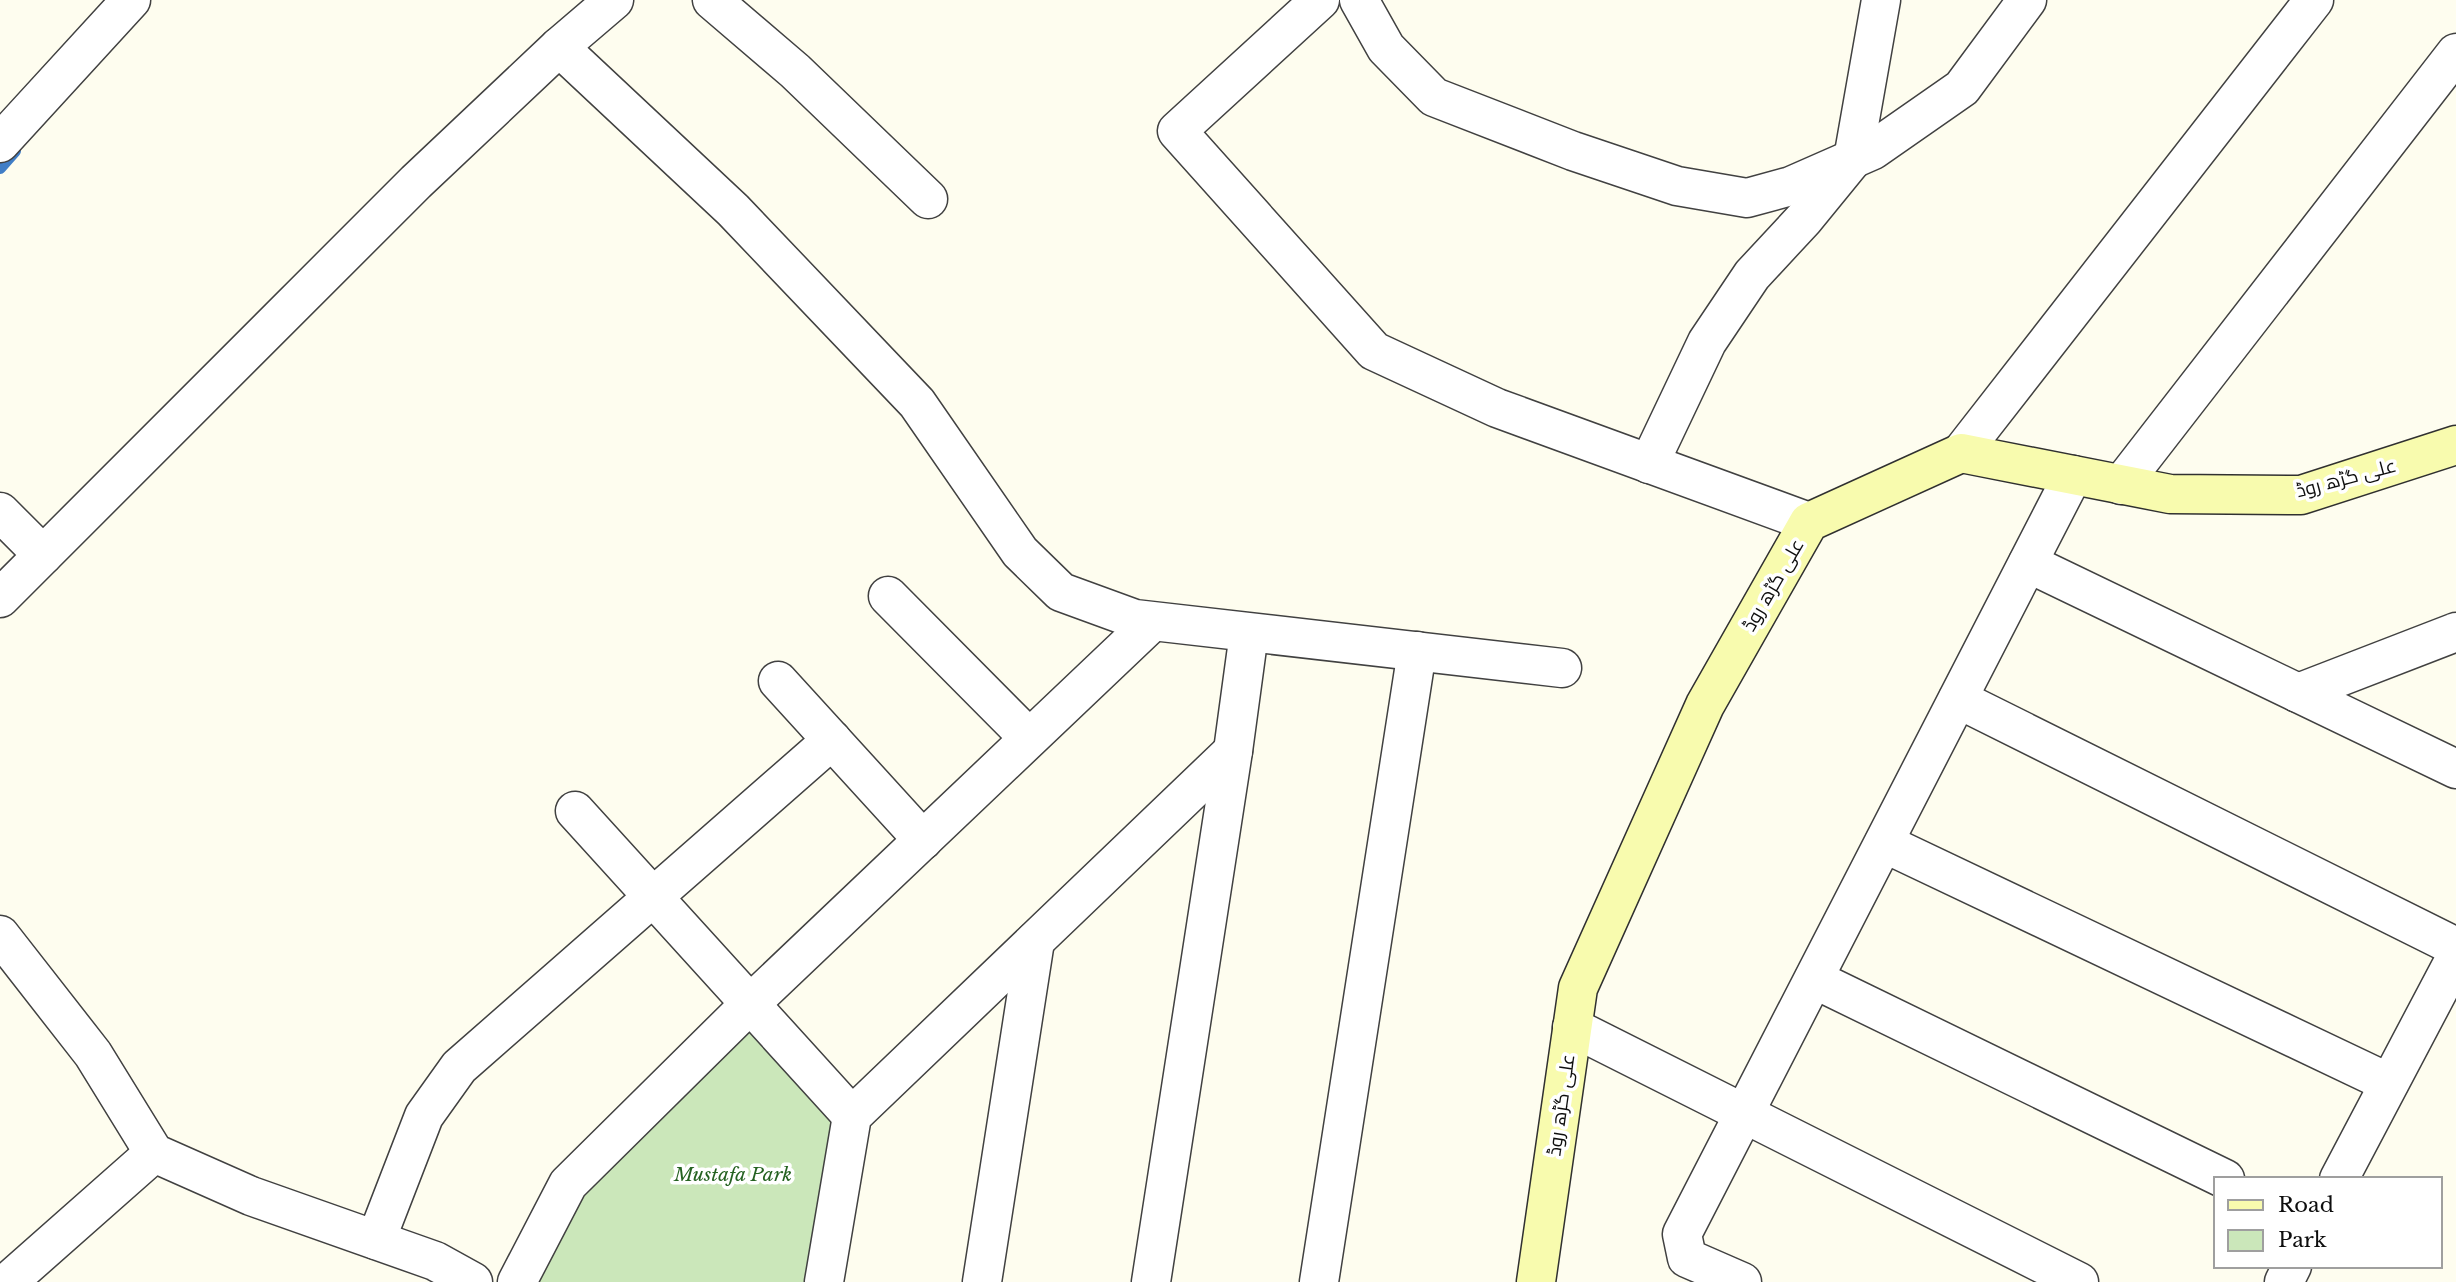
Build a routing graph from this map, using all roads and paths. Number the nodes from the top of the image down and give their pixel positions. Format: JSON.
{"nodes":[{"id":1,"x":131,"y":0,"type":"edge"},
{"id":2,"x":614,"y":0,"type":"edge"},
{"id":3,"x":712,"y":0,"type":"edge"},
{"id":4,"x":1320,"y":0,"type":"edge"},
{"id":5,"x":1359,"y":0,"type":"edge"},
{"id":6,"x":1881,"y":0,"type":"edge"},
{"id":7,"x":2027,"y":0,"type":"edge"},
{"id":8,"x":2314,"y":0,"type":"edge"},
{"id":9,"x":559,"y":47,"type":"junction"},
{"id":10,"x":2456,"y":53,"type":"edge"},
{"id":11,"x":0,"y":143,"type":"edge"},
{"id":12,"x":1853,"y":159,"type":"junction"},
{"id":13,"x":928,"y":199,"type":"dead end"},
{"id":14,"x":2456,"y":445,"type":"edge"},
{"id":15,"x":1961,"y":453,"type":"junction"},
{"id":16,"x":1649,"y":464,"type":"junction"},
{"id":17,"x":2073,"y":475,"type":"junction"},
{"id":18,"x":2121,"y":485,"type":"junction"},
{"id":19,"x":0,"y":512,"type":"edge"},
{"id":20,"x":1809,"y":522,"type":"junction"},
{"id":21,"x":43,"y":555,"type":"junction"},
{"id":22,"x":2028,"y":563,"type":"junction"},
{"id":23,"x":888,"y":596,"type":"dead end"},
{"id":24,"x":0,"y":598,"type":"edge"},
{"id":25,"x":1152,"y":622,"type":"junction"},
{"id":26,"x":2456,"y":632,"type":"edge"},
{"id":27,"x":1249,"y":634,"type":"junction"},
{"id":28,"x":1417,"y":651,"type":"junction"},
{"id":29,"x":1562,"y":668,"type":"dead end"},
{"id":30,"x":778,"y":681,"type":"dead end"},
{"id":31,"x":2298,"y":693,"type":"junction"},
{"id":32,"x":1958,"y":699,"type":"junction"},
{"id":33,"x":1029,"y":738,"type":"junction"},
{"id":34,"x":832,"y":740,"type":"junction"},
{"id":35,"x":1233,"y":751,"type":"junction"},
{"id":36,"x":2456,"y":769,"type":"edge"},
{"id":37,"x":575,"y":811,"type":"dead end"},
{"id":38,"x":922,"y":840,"type":"junction"},
{"id":39,"x":1884,"y":843,"type":"junction"},
{"id":40,"x":653,"y":897,"type":"junction"},
{"id":41,"x":0,"y":935,"type":"edge"},
{"id":42,"x":1035,"y":941,"type":"junction"},
{"id":43,"x":2456,"y":947,"type":"edge"},
{"id":44,"x":2456,"y":957,"type":"edge"},
{"id":45,"x":1814,"y":979,"type":"junction"},
{"id":46,"x":750,"y":1004,"type":"junction"},
{"id":47,"x":1572,"y":1027,"type":"junction"},
{"id":48,"x":2389,"y":1083,"type":"junction"},
{"id":49,"x":1744,"y":1113,"type":"junction"},
{"id":50,"x":852,"y":1115,"type":"junction"},
{"id":51,"x":155,"y":1153,"type":"junction"},
{"id":52,"x":2221,"y":1177,"type":"edge"},
{"id":53,"x":2340,"y":1177,"type":"edge"},
{"id":54,"x":376,"y":1240,"type":"junction"},
{"id":55,"x":1728,"y":1278,"type":"edge"},
{"id":56,"x":8,"y":1282,"type":"edge"},
{"id":57,"x":473,"y":1282,"type":"edge"},
{"id":58,"x":517,"y":1282,"type":"edge"},
{"id":59,"x":824,"y":1282,"type":"edge"},
{"id":60,"x":982,"y":1282,"type":"edge"},
{"id":61,"x":1151,"y":1282,"type":"edge"},
{"id":62,"x":1319,"y":1282,"type":"edge"},
{"id":63,"x":1536,"y":1282,"type":"edge"},
{"id":64,"x":2079,"y":1282,"type":"edge"}],
"edges":[{"from":1,"to":11,"type":"street"},
{"from":2,"to":9,"type":"street"},
{"from":3,"to":13,"type":"street"},
{"from":4,"to":16,"type":"street"},
{"from":5,"to":12,"type":"street"},
{"from":6,"to":12,"type":"street"},
{"from":7,"to":12,"type":"street"},
{"from":8,"to":15,"type":"street"},
{"from":9,"to":21,"type":"street"},
{"from":9,"to":25,"type":"street"},
{"from":10,"to":18,"type":"street"},
{"from":12,"to":16,"type":"street"},
{"from":14,"to":18,"type":"main road","name":"علی گڑھ روڈ"},
{"from":15,"to":17,"type":"main road","name":"علی گڑھ روڈ"},
{"from":15,"to":20,"type":"main road","name":"علی گڑھ روڈ"},
{"from":16,"to":20,"type":"street"},
{"from":17,"to":18,"type":"main road","name":"علی گڑھ روڈ"},
{"from":17,"to":22,"type":"street"},
{"from":19,"to":21,"type":"street"},
{"from":20,"to":47,"type":"main road","name":"علی گڑھ روڈ"},
{"from":21,"to":24,"type":"street"},
{"from":22,"to":31,"type":"street"},
{"from":22,"to":32,"type":"street"},
{"from":23,"to":33,"type":"street"},
{"from":25,"to":27,"type":"street"},
{"from":25,"to":33,"type":"street"},
{"from":26,"to":31,"type":"street"},
{"from":27,"to":28,"type":"street"},
{"from":27,"to":35,"type":"street"},
{"from":28,"to":29,"type":"street"},
{"from":28,"to":62,"type":"street"},
{"from":30,"to":34,"type":"street"},
{"from":31,"to":36,"type":"street"},
{"from":32,"to":39,"type":"street"},
{"from":32,"to":43,"type":"street"},
{"from":33,"to":38,"type":"street"},
{"from":34,"to":38,"type":"street"},
{"from":34,"to":40,"type":"street"},
{"from":35,"to":42,"type":"street"},
{"from":35,"to":61,"type":"street"},
{"from":37,"to":40,"type":"street"},
{"from":38,"to":46,"type":"street"},
{"from":39,"to":45,"type":"street"},
{"from":39,"to":48,"type":"street"},
{"from":40,"to":46,"type":"street"},
{"from":40,"to":54,"type":"street"},
{"from":41,"to":51,"type":"street"},
{"from":42,"to":50,"type":"street"},
{"from":42,"to":60,"type":"street"},
{"from":44,"to":48,"type":"street"},
{"from":45,"to":49,"type":"street"},
{"from":45,"to":52,"type":"street"},
{"from":46,"to":50,"type":"street"},
{"from":46,"to":58,"type":"street"},
{"from":47,"to":49,"type":"street"},
{"from":47,"to":63,"type":"main road","name":"علی گڑھ روڈ"},
{"from":48,"to":53,"type":"street"},
{"from":49,"to":55,"type":"street"},
{"from":49,"to":64,"type":"street"},
{"from":50,"to":59,"type":"street"},
{"from":51,"to":54,"type":"street"},
{"from":51,"to":56,"type":"street"},
{"from":54,"to":57,"type":"street"}]}
